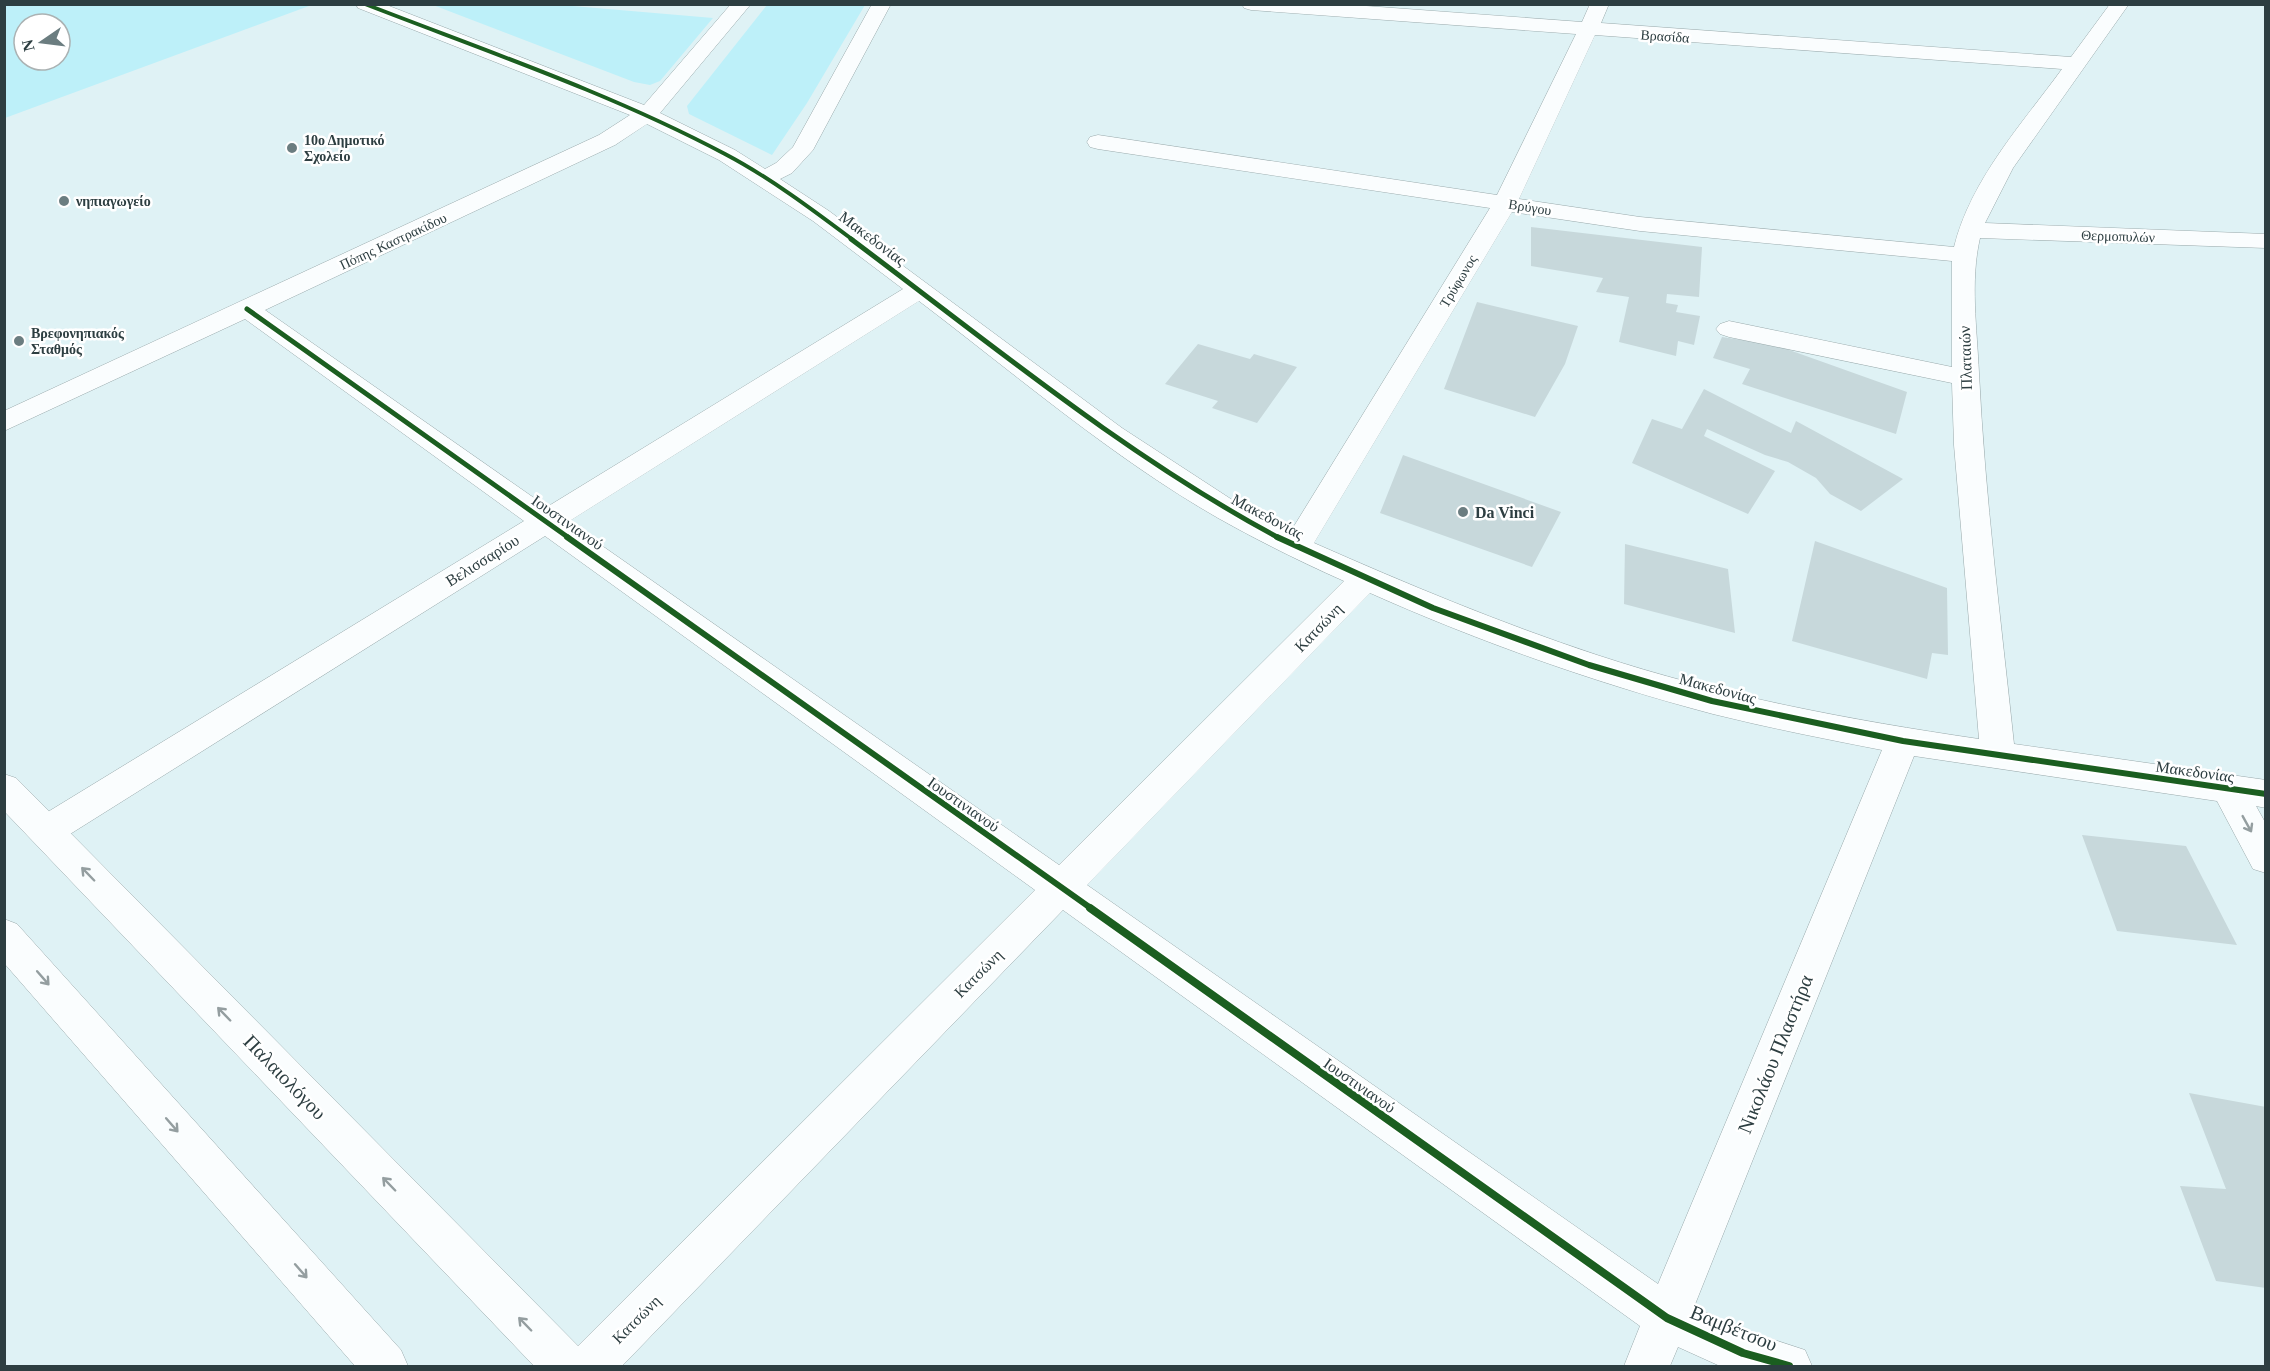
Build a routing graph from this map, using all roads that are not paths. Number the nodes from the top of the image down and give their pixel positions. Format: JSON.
{"nodes":[{"id":1,"x":365,"y":4,"type":"edge"},
{"id":2,"x":742,"y":4,"type":"edge"},
{"id":3,"x":882,"y":4,"type":"edge"},
{"id":4,"x":1251,"y":4,"type":"edge"},
{"id":5,"x":1600,"y":4,"type":"edge"},
{"id":6,"x":2120,"y":4,"type":"edge"},
{"id":7,"x":1320,"y":7,"type":"edge"},
{"id":8,"x":1589,"y":30,"type":"junction"},
{"id":9,"x":2078,"y":64,"type":"junction"},
{"id":10,"x":647,"y":114,"type":"junction"},
{"id":11,"x":1098,"y":142,"type":"dead end"},
{"id":12,"x":766,"y":178,"type":"junction"},
{"id":13,"x":1505,"y":203,"type":"junction"},
{"id":14,"x":2265,"y":242,"type":"edge"},
{"id":15,"x":1967,"y":243,"type":"junction"},
{"id":16,"x":919,"y":290,"type":"junction"},
{"id":17,"x":247,"y":309,"type":"junction"},
{"id":18,"x":1729,"y":329,"type":"dead end"},
{"id":19,"x":1965,"y":378,"type":"junction"},
{"id":20,"x":4,"y":422,"type":"edge"},
{"id":21,"x":544,"y":522,"type":"junction"},
{"id":22,"x":1296,"y":547,"type":"junction"},
{"id":23,"x":1365,"y":579,"type":"junction"},
{"id":24,"x":1903,"y":741,"type":"junction"},
{"id":25,"x":1998,"y":756,"type":"junction"},
{"id":26,"x":4,"y":788,"type":"edge"},
{"id":27,"x":2228,"y":789,"type":"junction"},
{"id":28,"x":2265,"y":794,"type":"edge"},
{"id":29,"x":46,"y":831,"type":"junction"},
{"id":30,"x":2265,"y":858,"type":"edge"},
{"id":31,"x":1061,"y":889,"type":"junction"},
{"id":32,"x":4,"y":934,"type":"edge"},
{"id":33,"x":1667,"y":1318,"type":"junction"},
{"id":34,"x":385,"y":1366,"type":"edge"},
{"id":35,"x":566,"y":1366,"type":"edge"},
{"id":36,"x":590,"y":1366,"type":"edge"},
{"id":37,"x":1647,"y":1366,"type":"edge"},
{"id":38,"x":1789,"y":1366,"type":"edge"}],
"edges":[{"from":1,"to":10,"type":"street","name":"Μακεδονίας"},
{"from":2,"to":10,"type":"street","name":"Πόπης Καστρακίδου"},
{"from":3,"to":12,"type":"street"},
{"from":4,"to":7,"type":"street","name":"Βρασίδα"},
{"from":5,"to":8,"type":"street","name":"Τρύφωνος"},
{"from":6,"to":9,"type":"street","name":"Πλαταιών"},
{"from":7,"to":8,"type":"street","name":"Βρασίδα"},
{"from":8,"to":9,"type":"street","name":"Βρασίδα"},
{"from":8,"to":13,"type":"street","name":"Τρύφωνος"},
{"from":9,"to":15,"type":"street","name":"Πλαταιών"},
{"from":10,"to":12,"type":"street","name":"Μακεδονίας"},
{"from":10,"to":17,"type":"street","name":"Πόπης Καστρακίδου"},
{"from":11,"to":13,"type":"street","name":"Βρύγου"},
{"from":12,"to":16,"type":"street","name":"Μακεδονίας"},
{"from":13,"to":15,"type":"street","name":"Βρύγου"},
{"from":13,"to":22,"type":"street","name":"Τρύφωνος"},
{"from":14,"to":15,"type":"street","name":"Θερμοπυλών"},
{"from":15,"to":19,"type":"street","name":"Πλαταιών"},
{"from":16,"to":21,"type":"street","name":"Βελισσαρίου"},
{"from":16,"to":22,"type":"street","name":"Μακεδονίας"},
{"from":17,"to":20,"type":"street","name":"Πόπης Καστρακίδου"},
{"from":17,"to":21,"type":"street","name":"Ιουστινιανού"},
{"from":18,"to":19,"type":"street"},
{"from":19,"to":25,"type":"street","name":"Πλαταιών"},
{"from":21,"to":29,"type":"street","name":"Βελισσαρίου"},
{"from":21,"to":31,"type":"street","name":"Ιουστινιανού"},
{"from":22,"to":23,"type":"street","name":"Μακεδονίας"},
{"from":23,"to":24,"type":"street","name":"Μακεδονίας"},
{"from":23,"to":31,"type":"street","name":"Κατσώνη"},
{"from":24,"to":25,"type":"street","name":"Μακεδονίας"},
{"from":24,"to":33,"type":"street","name":"Νικολάου Πλαστήρα"},
{"from":25,"to":27,"type":"street","name":"Μακεδονίας"},
{"from":26,"to":29,"type":"street","name":"Παλαιολόγου"},
{"from":27,"to":28,"type":"street","name":"Μακεδονίας"},
{"from":27,"to":30,"type":"street","one_way":true},
{"from":35,"to":29,"type":"street","name":"Παλαιολόγου","one_way":true},
{"from":31,"to":33,"type":"street","name":"Ιουστινιανού"},
{"from":31,"to":36,"type":"street","name":"Κατσώνη"},
{"from":32,"to":34,"type":"street","one_way":true},
{"from":33,"to":37,"type":"street","name":"Νικολάου Πλαστήρα"},
{"from":33,"to":38,"type":"street","name":"Βαμβέτσου"}]}
